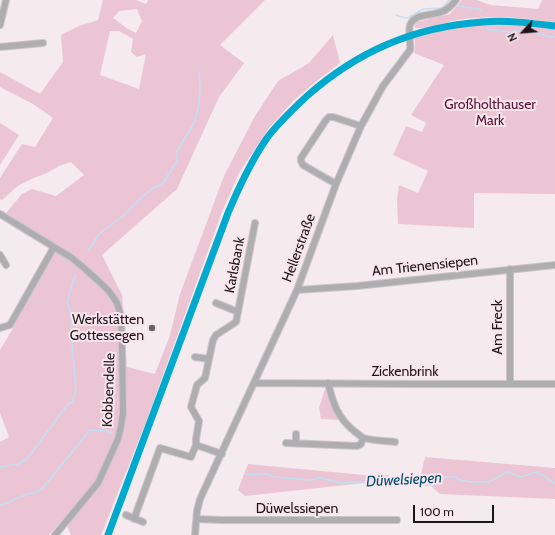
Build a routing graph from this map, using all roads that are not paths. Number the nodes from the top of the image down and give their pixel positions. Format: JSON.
{"nodes":[{"id":1,"x":6,"y":0,"type":"edge"},
{"id":2,"x":456,"y":0,"type":"edge"},
{"id":3,"x":0,"y":25,"type":"edge"},
{"id":4,"x":43,"y":43,"type":"dead end"},
{"id":5,"x":0,"y":47,"type":"edge"},
{"id":6,"x":361,"y":126,"type":"junction"},
{"id":7,"x":336,"y":184,"type":"junction"},
{"id":8,"x":0,"y":214,"type":"edge"},
{"id":9,"x":255,"y":222,"type":"dead end"},
{"id":10,"x":54,"y":247,"type":"junction"},
{"id":11,"x":0,"y":255,"type":"edge"},
{"id":12,"x":6,"y":265,"type":"dead end"},
{"id":13,"x":555,"y":265,"type":"edge"},
{"id":14,"x":510,"y":269,"type":"junction"},
{"id":15,"x":297,"y":290,"type":"junction"},
{"id":16,"x":216,"y":303,"type":"dead end"},
{"id":17,"x":238,"y":312,"type":"junction"},
{"id":18,"x":0,"y":328,"type":"edge"},
{"id":19,"x":195,"y":357,"type":"dead end"},
{"id":20,"x":209,"y":360,"type":"junction"},
{"id":21,"x":255,"y":382,"type":"junction"},
{"id":22,"x":328,"y":383,"type":"junction"},
{"id":23,"x":510,"y":384,"type":"junction"},
{"id":24,"x":555,"y":384,"type":"edge"},
{"id":25,"x":296,"y":434,"type":"dead end"},
{"id":26,"x":363,"y":438,"type":"junction"},
{"id":27,"x":395,"y":442,"type":"dead end"},
{"id":28,"x":286,"y":443,"type":"dead end"},
{"id":29,"x":296,"y":443,"type":"junction"},
{"id":30,"x":196,"y":445,"type":"junction"},
{"id":31,"x":222,"y":454,"type":"junction"},
{"id":32,"x":126,"y":515,"type":"dead end"},
{"id":33,"x":134,"y":519,"type":"junction"},
{"id":34,"x":197,"y":519,"type":"junction"},
{"id":35,"x":397,"y":520,"type":"dead end"},
{"id":36,"x":143,"y":522,"type":"dead end"},
{"id":37,"x":55,"y":535,"type":"edge"},
{"id":38,"x":195,"y":535,"type":"edge"}],
"edges":[{"from":1,"to":3,"type":"street"},
{"from":2,"to":6,"type":"street","name":"Hellerstraße"},
{"from":4,"to":5,"type":"street"},
{"from":6,"to":7,"type":"street","name":"Hellerstraße"},
{"from":6,"to":7,"type":"street"},
{"from":7,"to":15,"type":"street","name":"Hellerstraße"},
{"from":8,"to":10,"type":"street","name":"Kobbendelle"},
{"from":9,"to":17,"type":"street","name":"Karlsbank"},
{"from":10,"to":18,"type":"street"},
{"from":10,"to":37,"type":"street","name":"Kobbendelle"},
{"from":11,"to":12,"type":"street"},
{"from":13,"to":14,"type":"street","name":"Am Trienensiepen"},
{"from":14,"to":15,"type":"street","name":"Am Trienensiepen"},
{"from":14,"to":23,"type":"street","name":"Am Freck"},
{"from":15,"to":21,"type":"street","name":"Hellerstraße"},
{"from":16,"to":17,"type":"street","name":"Karlsbank"},
{"from":17,"to":20,"type":"street","name":"Karlsbank"},
{"from":19,"to":20,"type":"street"},
{"from":20,"to":30,"type":"street","name":"Karlsbank"},
{"from":21,"to":22,"type":"street","name":"Zickenbrink"},
{"from":21,"to":31,"type":"street","name":"Hellerstraße"},
{"from":22,"to":23,"type":"street","name":"Zickenbrink"},
{"from":22,"to":26,"type":"street"},
{"from":23,"to":24,"type":"street","name":"Zickenbrink"},
{"from":25,"to":29,"type":"street"},
{"from":26,"to":27,"type":"street"},
{"from":26,"to":29,"type":"street"},
{"from":28,"to":29,"type":"street"},
{"from":30,"to":31,"type":"street"},
{"from":30,"to":33,"type":"street"},
{"from":31,"to":34,"type":"street","name":"Hellerstraße"},
{"from":32,"to":33,"type":"street"},
{"from":33,"to":36,"type":"street"},
{"from":34,"to":35,"type":"street","name":"Düwelssiepen"},
{"from":34,"to":38,"type":"street","name":"Hellerstraße"}]}
